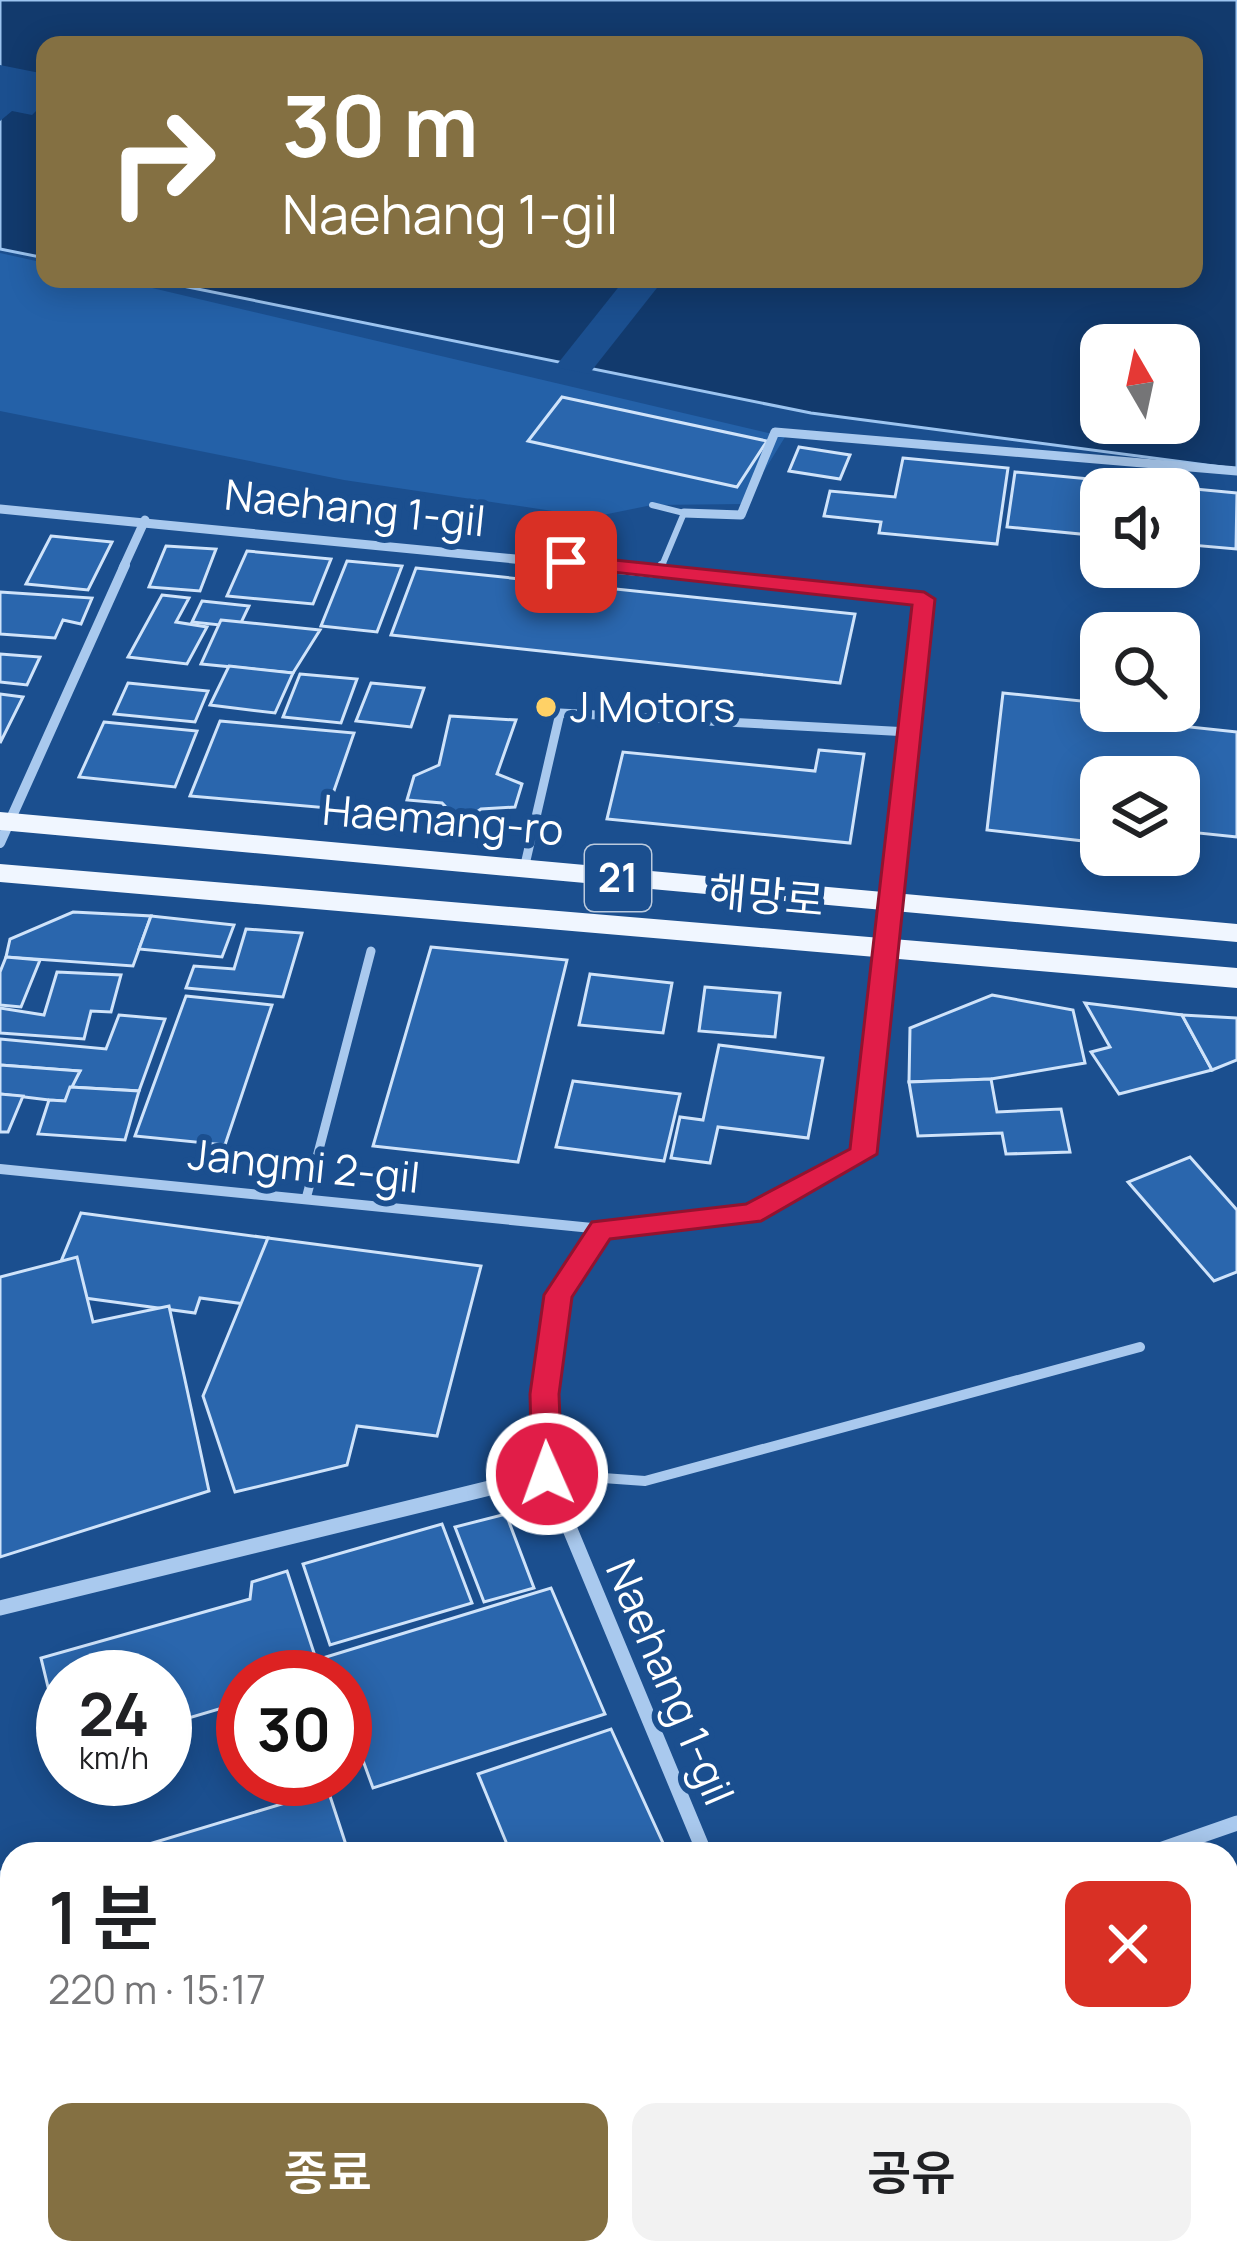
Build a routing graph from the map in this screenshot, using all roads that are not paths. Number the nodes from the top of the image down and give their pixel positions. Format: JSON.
{"nodes":[{"id":1,"x":1237,"y":471,"type":"edge"},
{"id":2,"x":652,"y":505,"type":"dead end"},
{"id":3,"x":0,"y":509,"type":"edge"},
{"id":4,"x":684,"y":513,"type":"junction"},
{"id":5,"x":145,"y":520,"type":"junction"},
{"id":6,"x":660,"y":571,"type":"junction"},
{"id":7,"x":909,"y":732,"type":"junction"},
{"id":8,"x":4,"y":829,"type":"edge"},
{"id":9,"x":524,"y":869,"type":"junction"},
{"id":10,"x":0,"y":874,"type":"edge"},
{"id":11,"x":888,"y":902,"type":"junction"},
{"id":12,"x":1237,"y":933,"type":"edge"},
{"id":13,"x":884,"y":949,"type":"junction"},
{"id":14,"x":371,"y":951,"type":"dead end"},
{"id":15,"x":1237,"y":979,"type":"edge"},
{"id":16,"x":0,"y":1169,"type":"edge"},
{"id":17,"x":306,"y":1199,"type":"junction"},
{"id":18,"x":602,"y":1229,"type":"junction"},
{"id":19,"x":1140,"y":1347,"type":"dead end"},
{"id":20,"x":547,"y":1474,"type":"junction"},
{"id":21,"x":0,"y":1608,"type":"edge"},
{"id":22,"x":1237,"y":1822,"type":"edge"},
{"id":23,"x":701,"y":1842,"type":"edge"},
{"id":24,"x":1181,"y":1842,"type":"edge"}],
"edges":[{"from":1,"to":4,"type":"street"},
{"from":2,"to":4,"type":"lane"},
{"from":3,"to":5,"type":"street","name":"Naehang 1-gil"},
{"from":4,"to":6,"type":"lane"},
{"from":5,"to":6,"type":"street","name":"Naehang 1-gil"},
{"from":5,"to":8,"type":"street"},
{"from":6,"to":7,"type":"street","name":"Naehang 1-gil"},
{"from":7,"to":9,"type":"lane"},
{"from":7,"to":11,"type":"street","name":"Naehang 1-gil"},
{"from":8,"to":9,"type":"main road","name":"Haemang-ro","number":"21"},
{"from":9,"to":11,"type":"main road","name":"Haemang-ro","number":"21"},
{"from":10,"to":13,"type":"main road","name":"해망로","number":"21"},
{"from":11,"to":12,"type":"main road","name":"Haemang-ro","number":"21"},
{"from":11,"to":13,"type":"street","name":"Naehang 1-gil"},
{"from":13,"to":15,"type":"main road","name":"해망로","number":"21"},
{"from":13,"to":18,"type":"street","name":"Naehang 1-gil"},
{"from":14,"to":17,"type":"lane"},
{"from":16,"to":17,"type":"street","name":"Jangmi 2-gil"},
{"from":17,"to":18,"type":"street","name":"Jangmi 2-gil"},
{"from":18,"to":20,"type":"street","name":"Naehang 1-gil"},
{"from":19,"to":20,"type":"lane"},
{"from":20,"to":21,"type":"street"},
{"from":20,"to":23,"type":"street","name":"Naehang 1-gil"},
{"from":22,"to":24,"type":"street"}]}
